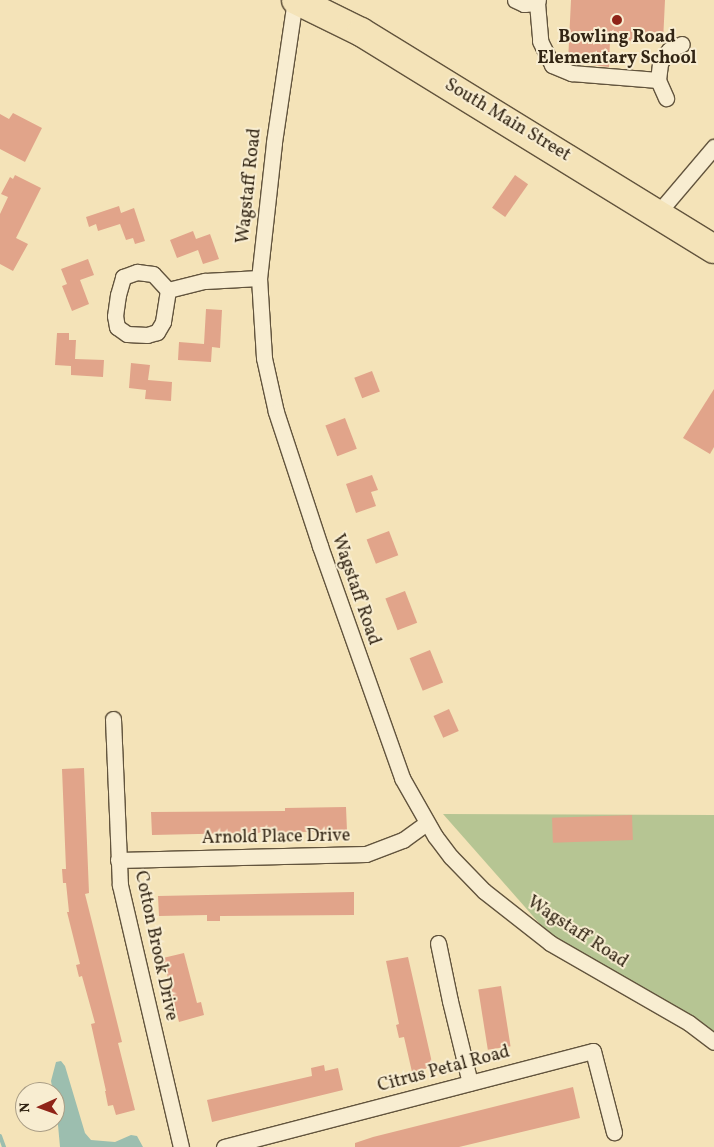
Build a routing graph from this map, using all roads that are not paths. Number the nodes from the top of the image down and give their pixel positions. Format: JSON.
{"nodes":[{"id":1,"x":296,"y":0,"type":"edge"},
{"id":2,"x":515,"y":0,"type":"edge"},
{"id":3,"x":537,"y":1,"type":"edge"},
{"id":4,"x":682,"y":44,"type":"dead end"},
{"id":5,"x":658,"y":80,"type":"junction"},
{"id":6,"x":666,"y":98,"type":"dead end"},
{"id":7,"x":714,"y":147,"type":"edge"},
{"id":8,"x":658,"y":213,"type":"junction"},
{"id":9,"x":714,"y":249,"type":"edge"},
{"id":10,"x":259,"y":278,"type":"junction"},
{"id":11,"x":168,"y":290,"type":"junction"},
{"id":12,"x":114,"y":719,"type":"dead end"},
{"id":13,"x":426,"y":822,"type":"junction"},
{"id":14,"x":118,"y":860,"type":"junction"},
{"id":15,"x":438,"y":943,"type":"dead end"},
{"id":16,"x":714,"y":1042,"type":"edge"},
{"id":17,"x":470,"y":1083,"type":"junction"},
{"id":18,"x":614,"y":1132,"type":"dead end"},
{"id":19,"x":181,"y":1147,"type":"edge"},
{"id":20,"x":224,"y":1147,"type":"edge"}],
"edges":[{"from":1,"to":8,"type":"highway","name":"South Main Street"},
{"from":1,"to":10,"type":"street","name":"Wagstaff Road"},
{"from":2,"to":3,"type":"street"},
{"from":3,"to":5,"type":"street"},
{"from":4,"to":5,"type":"street"},
{"from":5,"to":6,"type":"street"},
{"from":7,"to":8,"type":"street"},
{"from":8,"to":9,"type":"highway","name":"South Main Street"},
{"from":10,"to":11,"type":"street"},
{"from":10,"to":13,"type":"street","name":"Wagstaff Road"},
{"from":11,"to":11,"type":"street"},
{"from":12,"to":14,"type":"street","name":"Cotton Brook Drive"},
{"from":13,"to":14,"type":"street","name":"Arnold Place Drive"},
{"from":13,"to":16,"type":"street","name":"Wagstaff Road"},
{"from":14,"to":19,"type":"street","name":"Cotton Brook Drive"},
{"from":15,"to":17,"type":"street"},
{"from":17,"to":18,"type":"street","name":"Citrus Petal Road"},
{"from":17,"to":20,"type":"street","name":"Citrus Petal Road"}]}
